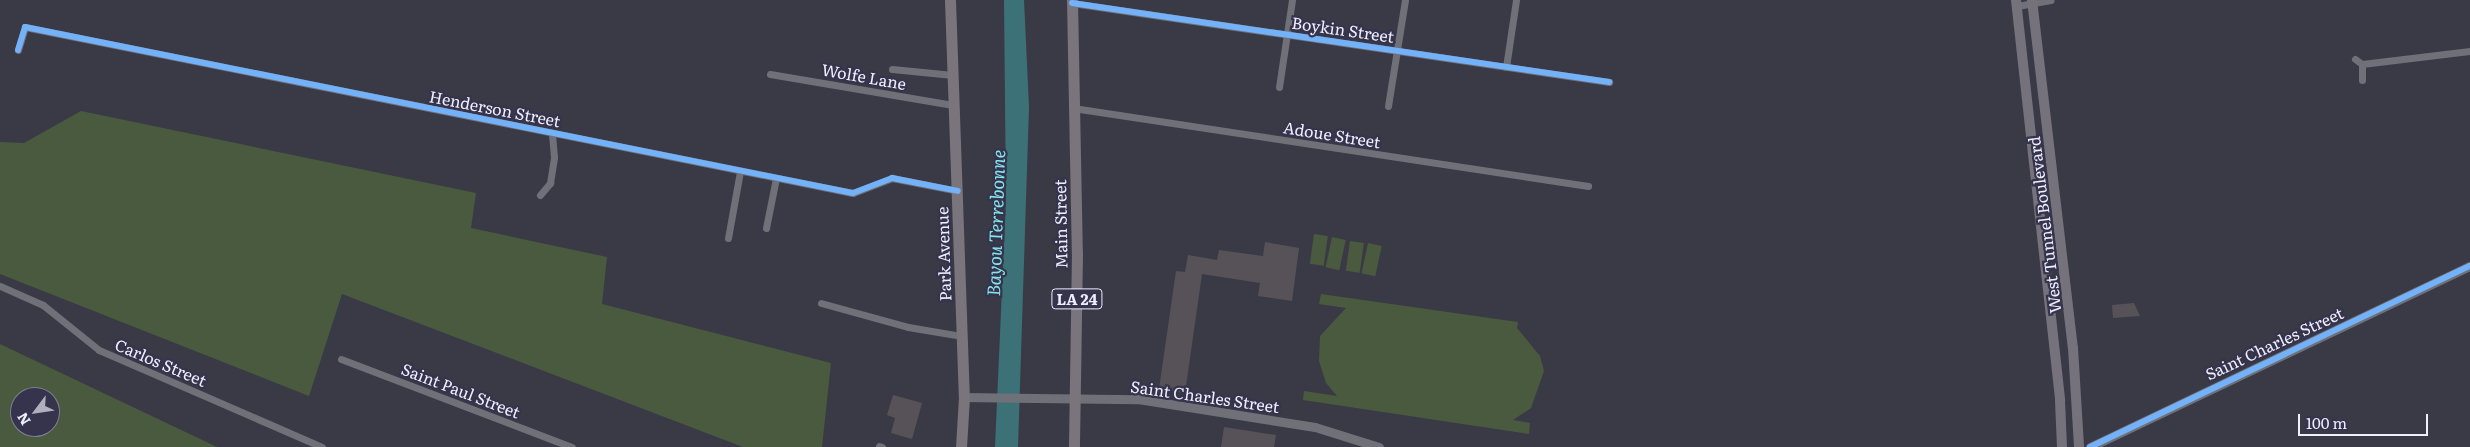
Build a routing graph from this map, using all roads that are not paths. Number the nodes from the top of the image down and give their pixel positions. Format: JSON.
{"nodes":[{"id":1,"x":950,"y":0,"type":"edge"},
{"id":2,"x":1292,"y":0,"type":"edge"},
{"id":3,"x":1405,"y":0,"type":"edge"},
{"id":4,"x":1516,"y":0,"type":"edge"},
{"id":5,"x":2050,"y":0,"type":"edge"},
{"id":6,"x":2032,"y":1,"type":"edge"},
{"id":7,"x":1072,"y":2,"type":"edge"},
{"id":8,"x":2016,"y":3,"type":"edge"},
{"id":9,"x":1287,"y":35,"type":"junction"},
{"id":10,"x":18,"y":50,"type":"dead end"},
{"id":11,"x":1396,"y":51,"type":"junction"},
{"id":12,"x":2470,"y":51,"type":"edge"},
{"id":13,"x":2355,"y":60,"type":"dead end"},
{"id":14,"x":2362,"y":64,"type":"junction"},
{"id":15,"x":1506,"y":67,"type":"junction"},
{"id":16,"x":892,"y":69,"type":"dead end"},
{"id":17,"x":770,"y":74,"type":"dead end"},
{"id":18,"x":953,"y":75,"type":"junction"},
{"id":19,"x":2362,"y":80,"type":"dead end"},
{"id":20,"x":1609,"y":82,"type":"dead end"},
{"id":21,"x":1278,"y":86,"type":"dead end"},
{"id":22,"x":954,"y":105,"type":"junction"},
{"id":23,"x":1388,"y":106,"type":"dead end"},
{"id":24,"x":1073,"y":108,"type":"junction"},
{"id":25,"x":552,"y":133,"type":"junction"},
{"id":26,"x":740,"y":171,"type":"junction"},
{"id":27,"x":776,"y":178,"type":"junction"},
{"id":28,"x":1588,"y":186,"type":"dead end"},
{"id":29,"x":958,"y":191,"type":"junction"},
{"id":30,"x":540,"y":195,"type":"dead end"},
{"id":31,"x":766,"y":228,"type":"dead end"},
{"id":32,"x":728,"y":238,"type":"dead end"},
{"id":33,"x":2470,"y":266,"type":"edge"},
{"id":34,"x":0,"y":286,"type":"edge"},
{"id":35,"x":821,"y":303,"type":"dead end"},
{"id":36,"x":962,"y":336,"type":"junction"},
{"id":37,"x":341,"y":359,"type":"dead end"},
{"id":38,"x":964,"y":397,"type":"junction"},
{"id":39,"x":1077,"y":399,"type":"junction"},
{"id":40,"x":322,"y":447,"type":"edge"},
{"id":41,"x":572,"y":447,"type":"edge"},
{"id":42,"x":961,"y":447,"type":"edge"},
{"id":43,"x":1074,"y":447,"type":"edge"},
{"id":44,"x":1379,"y":447,"type":"edge"},
{"id":45,"x":2062,"y":447,"type":"edge"},
{"id":46,"x":2079,"y":447,"type":"edge"},
{"id":47,"x":2090,"y":447,"type":"edge"}],
"edges":[{"from":1,"to":18,"type":"main road","name":"Park Avenue"},
{"from":2,"to":9,"type":"street"},
{"from":3,"to":11,"type":"street"},
{"from":4,"to":15,"type":"street"},
{"from":5,"to":6,"type":"street"},
{"from":6,"to":8,"type":"street"},
{"from":6,"to":46,"type":"main road","name":"West Tunnel Boulevard"},
{"from":7,"to":9,"type":"street","name":"Boykin Street"},
{"from":7,"to":24,"type":"main road","name":"Main Street","number":"LA 24"},
{"from":8,"to":45,"type":"main road","name":"West Tunnel Boulevard"},
{"from":9,"to":11,"type":"street","name":"Boykin Street"},
{"from":9,"to":21,"type":"street"},
{"from":10,"to":25,"type":"street","name":"Henderson Street"},
{"from":11,"to":15,"type":"street","name":"Boykin Street"},
{"from":11,"to":23,"type":"street"},
{"from":12,"to":14,"type":"street"},
{"from":13,"to":14,"type":"street"},
{"from":14,"to":19,"type":"street"},
{"from":15,"to":20,"type":"street","name":"Boykin Street"},
{"from":16,"to":18,"type":"street"},
{"from":17,"to":22,"type":"street","name":"Wolfe Lane"},
{"from":18,"to":22,"type":"main road","name":"Park Avenue"},
{"from":22,"to":29,"type":"main road","name":"Park Avenue"},
{"from":24,"to":28,"type":"street","name":"Adoue Street"},
{"from":24,"to":39,"type":"main road","name":"Main Street","number":"LA 24"},
{"from":25,"to":26,"type":"street","name":"Henderson Street"},
{"from":25,"to":30,"type":"street"},
{"from":26,"to":27,"type":"street","name":"Henderson Street"},
{"from":26,"to":32,"type":"street"},
{"from":27,"to":29,"type":"street","name":"Henderson Street"},
{"from":27,"to":31,"type":"street"},
{"from":29,"to":36,"type":"main road","name":"Park Avenue"},
{"from":33,"to":47,"type":"street","name":"Saint Charles Street"},
{"from":34,"to":40,"type":"street","name":"Carlos Street"},
{"from":35,"to":36,"type":"street"},
{"from":36,"to":38,"type":"main road","name":"Park Avenue"},
{"from":37,"to":41,"type":"street","name":"Saint Paul Street"},
{"from":38,"to":39,"type":"street","name":"Saint Charles Street"},
{"from":38,"to":42,"type":"main road","name":"Park Avenue"},
{"from":39,"to":43,"type":"main road","name":"Main Street","number":"LA 24"},
{"from":39,"to":44,"type":"street","name":"Saint Charles Street"}]}
